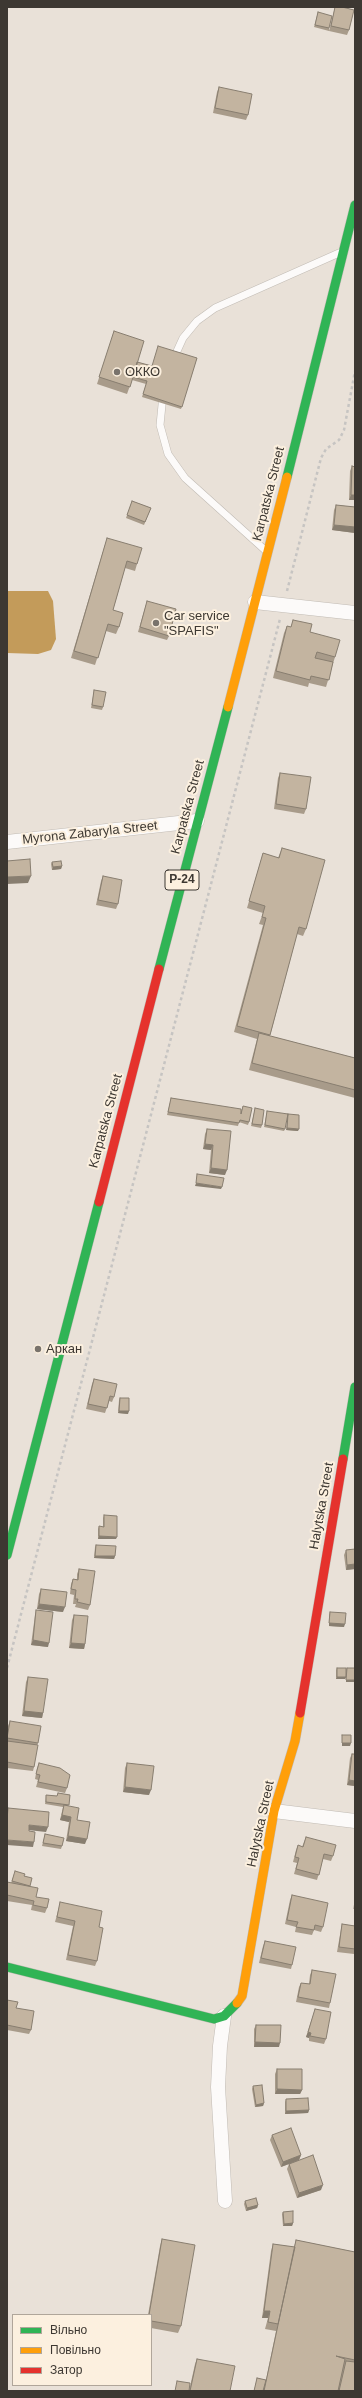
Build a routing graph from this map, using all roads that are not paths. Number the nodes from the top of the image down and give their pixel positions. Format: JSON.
{"nodes":[{"id":1,"x":355,"y":205,"type":"edge"},
{"id":2,"x":343,"y":251,"type":"junction"},
{"id":3,"x":172,"y":365,"type":"edge"},
{"id":4,"x":165,"y":388,"type":"edge"},
{"id":5,"x":267,"y":552,"type":"junction"},
{"id":6,"x":255,"y":602,"type":"junction"},
{"id":7,"x":355,"y":613,"type":"edge"},
{"id":8,"x":197,"y":821,"type":"junction"},
{"id":9,"x":7,"y":842,"type":"edge"},
{"id":10,"x":355,"y":1387,"type":"edge"},
{"id":11,"x":7,"y":1555,"type":"edge"},
{"id":12,"x":274,"y":1811,"type":"junction"},
{"id":13,"x":355,"y":1821,"type":"edge"},
{"id":14,"x":7,"y":1967,"type":"edge"},
{"id":15,"x":224,"y":2016,"type":"junction"},
{"id":16,"x":225,"y":2201,"type":"dead end"}],
"edges":[{"from":1,"to":2,"type":"main road","name":"Karpatska Street","number":"Р-24"},
{"from":2,"to":3,"type":"lane"},
{"from":2,"to":5,"type":"main road","name":"Karpatska Street","number":"Р-24"},
{"from":4,"to":5,"type":"lane"},
{"from":5,"to":6,"type":"main road","name":"Karpatska Street","number":"Р-24"},
{"from":6,"to":7,"type":"street"},
{"from":6,"to":8,"type":"main road","name":"Karpatska Street","number":"Р-24"},
{"from":8,"to":9,"type":"street","name":"Myrona Zabaryla Street"},
{"from":8,"to":11,"type":"main road","name":"Karpatska Street","number":"Р-24"},
{"from":10,"to":12,"type":"main road","name":"Halytska Street"},
{"from":12,"to":13,"type":"street"},
{"from":12,"to":15,"type":"main road","name":"Halytska Street"},
{"from":14,"to":15,"type":"main road"},
{"from":15,"to":16,"type":"street"}]}
